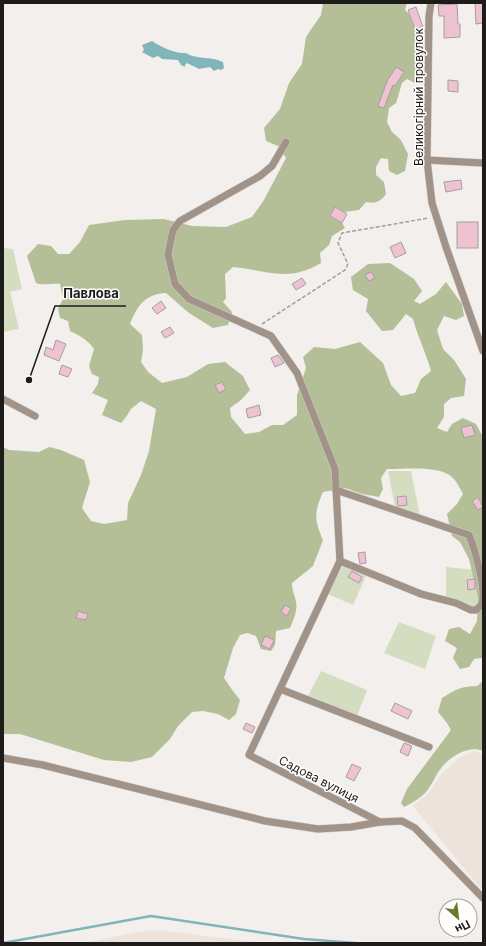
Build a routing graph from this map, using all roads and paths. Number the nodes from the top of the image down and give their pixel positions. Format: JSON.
{"nodes":[{"id":1,"x":431,"y":3,"type":"edge"},
{"id":2,"x":286,"y":142,"type":"dead end"},
{"id":3,"x":427,"y":160,"type":"junction"},
{"id":4,"x":483,"y":163,"type":"edge"},
{"id":5,"x":437,"y":217,"type":"junction"},
{"id":6,"x":255,"y":329,"type":"junction"},
{"id":7,"x":483,"y":351,"type":"edge"},
{"id":8,"x":3,"y":399,"type":"edge"},
{"id":9,"x":35,"y":416,"type":"dead end"},
{"id":10,"x":336,"y":490,"type":"junction"},
{"id":11,"x":340,"y":560,"type":"junction"},
{"id":12,"x":280,"y":689,"type":"junction"},
{"id":13,"x":429,"y":747,"type":"dead end"},
{"id":14,"x":3,"y":758,"type":"edge"},
{"id":15,"x":380,"y":822,"type":"junction"},
{"id":16,"x":483,"y":898,"type":"edge"}],
"edges":[{"from":1,"to":3,"type":"street","name":"Великогірний провулок"},
{"from":2,"to":6,"type":"street"},
{"from":3,"to":4,"type":"street"},
{"from":3,"to":5,"type":"street","name":"Великогірний провулок"},
{"from":5,"to":6,"type":"path"},
{"from":5,"to":7,"type":"street","name":"Великогірний провулок"},
{"from":6,"to":10,"type":"street"},
{"from":8,"to":9,"type":"street"},
{"from":10,"to":11,"type":"street"},
{"from":10,"to":11,"type":"street"},
{"from":11,"to":12,"type":"street"},
{"from":12,"to":13,"type":"street"},
{"from":12,"to":15,"type":"street","name":"Садова вулиця"},
{"from":14,"to":15,"type":"street"},
{"from":15,"to":16,"type":"street"}]}
